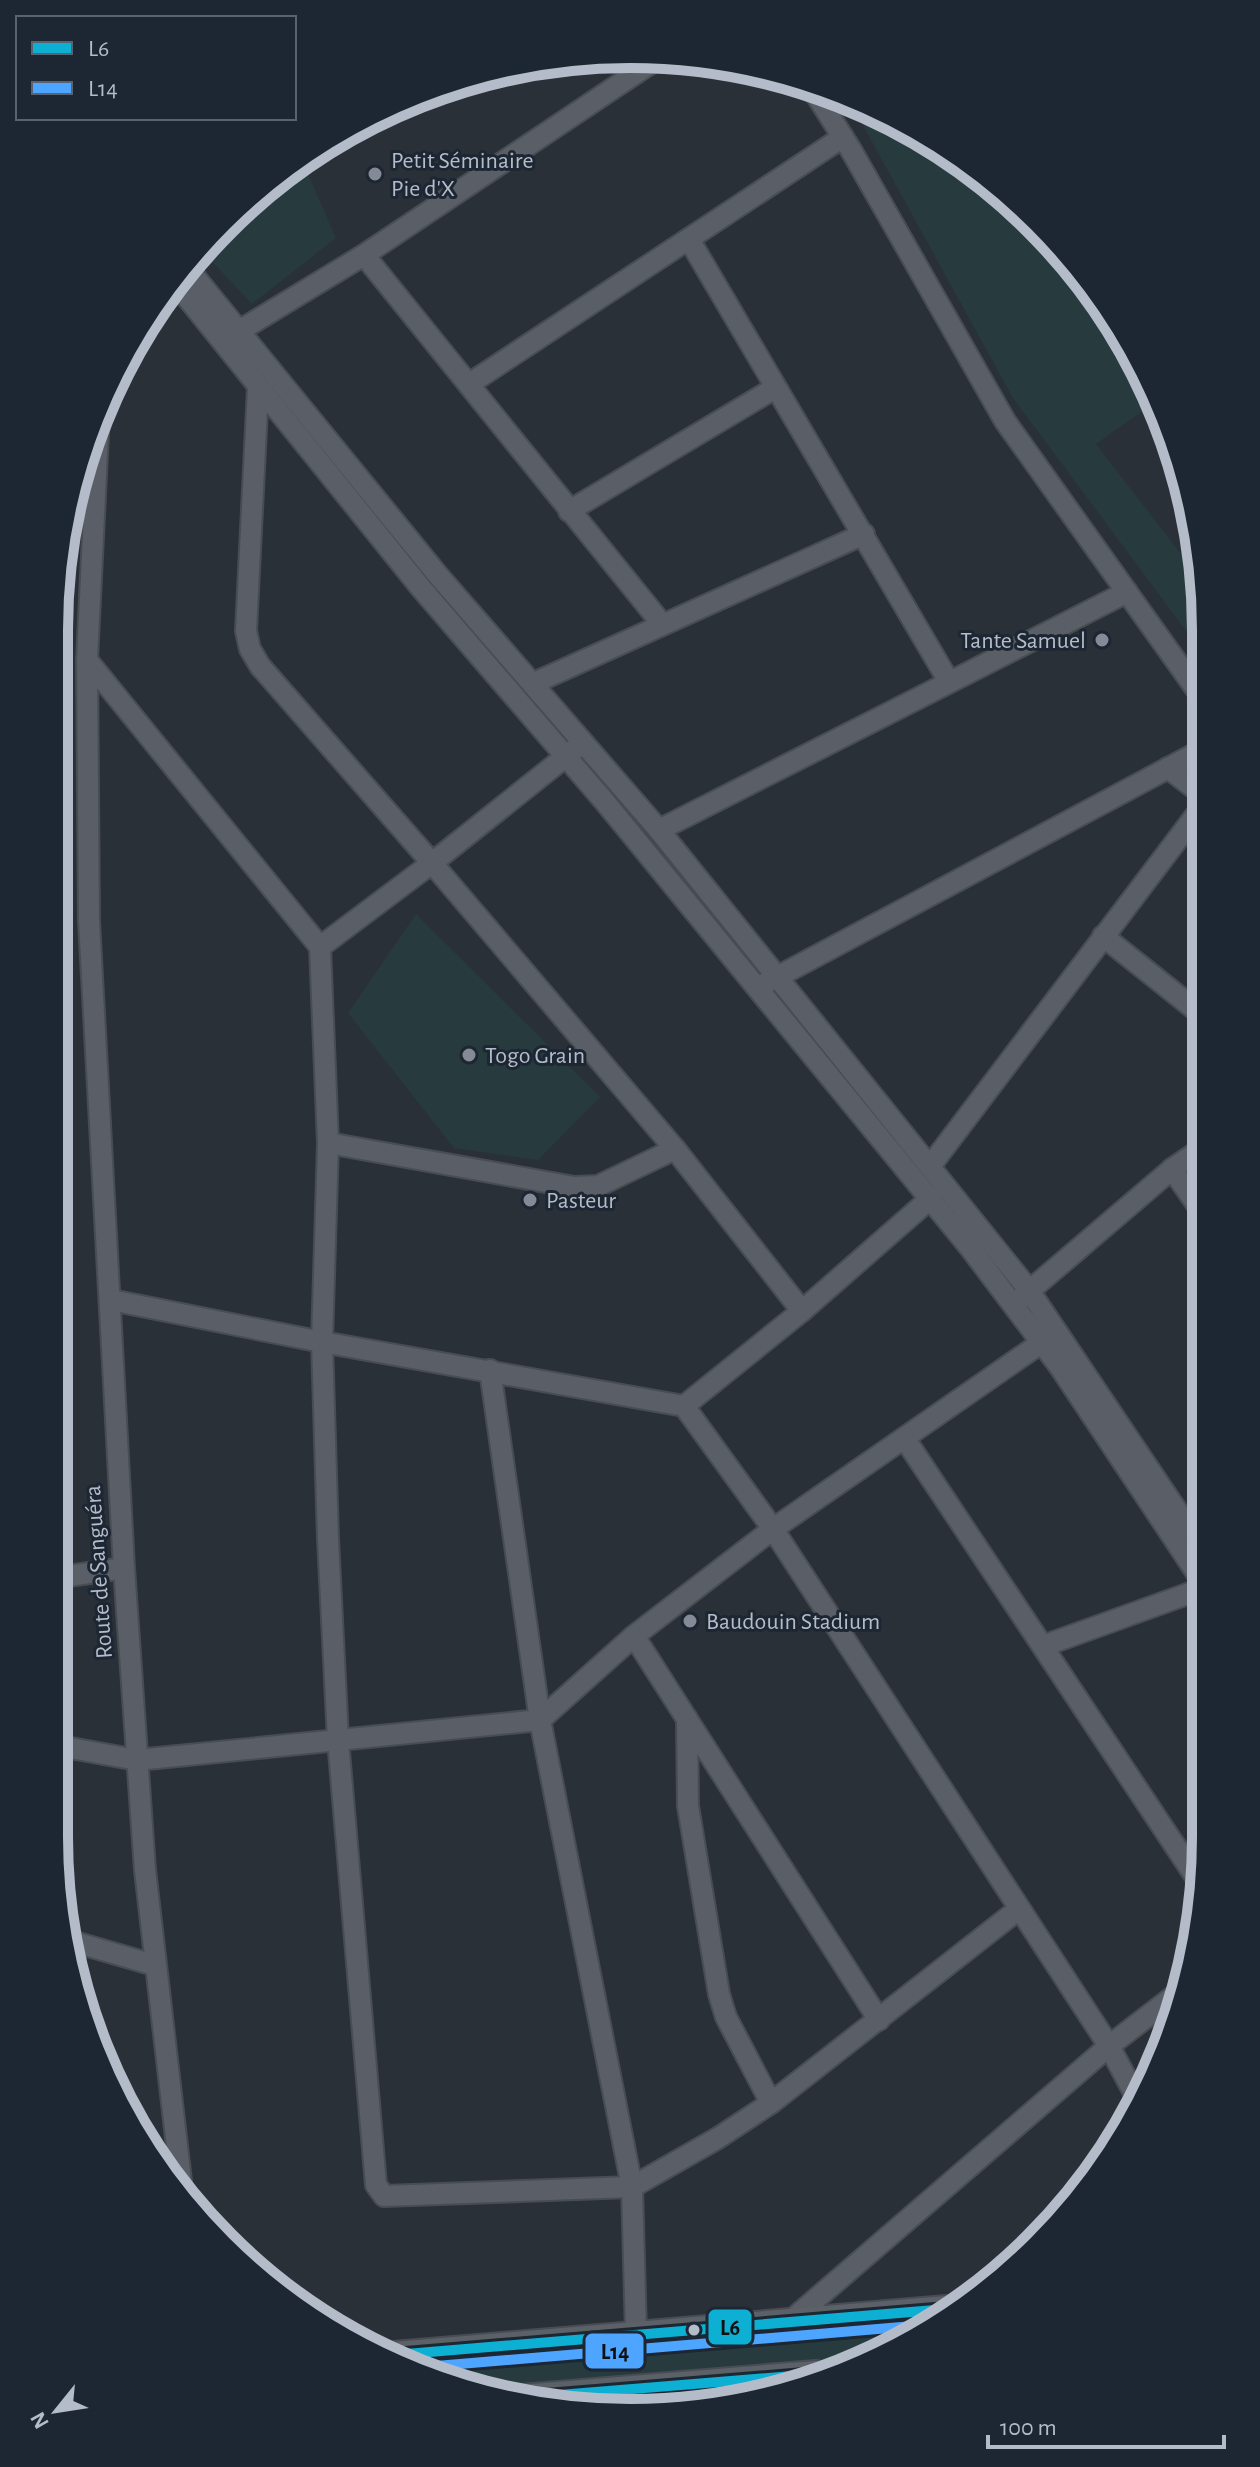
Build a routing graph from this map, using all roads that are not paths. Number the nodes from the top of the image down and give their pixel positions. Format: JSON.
{"nodes":[{"id":1,"x":643,"y":68,"type":"edge"},
{"id":2,"x":821,"y":102,"type":"edge"},
{"id":3,"x":843,"y":137,"type":"junction"},
{"id":4,"x":690,"y":241,"type":"junction"},
{"id":5,"x":364,"y":255,"type":"junction"},
{"id":6,"x":194,"y":276,"type":"edge"},
{"id":7,"x":182,"y":291,"type":"edge"},
{"id":8,"x":239,"y":331,"type":"junction"},
{"id":9,"x":469,"y":384,"type":"junction"},
{"id":10,"x":258,"y":388,"type":"junction"},
{"id":11,"x":775,"y":388,"type":"junction"},
{"id":12,"x":97,"y":452,"type":"edge"},
{"id":13,"x":569,"y":511,"type":"junction"},
{"id":14,"x":864,"y":534,"type":"junction"},
{"id":15,"x":1127,"y":592,"type":"junction"},
{"id":16,"x":662,"y":624,"type":"junction"},
{"id":17,"x":87,"y":660,"type":"junction"},
{"id":18,"x":948,"y":680,"type":"junction"},
{"id":19,"x":534,"y":683,"type":"junction"},
{"id":20,"x":1192,"y":683,"type":"edge"},
{"id":21,"x":584,"y":742,"type":"junction"},
{"id":22,"x":1192,"y":755,"type":"edge"},
{"id":23,"x":566,"y":758,"type":"junction"},
{"id":24,"x":1168,"y":768,"type":"junction"},
{"id":25,"x":1192,"y":786,"type":"edge"},
{"id":26,"x":1192,"y":820,"type":"edge"},
{"id":27,"x":659,"y":830,"type":"junction"},
{"id":28,"x":432,"y":863,"type":"junction"},
{"id":29,"x":1103,"y":936,"type":"junction"},
{"id":30,"x":320,"y":947,"type":"junction"},
{"id":31,"x":766,"y":982,"type":"junction"},
{"id":32,"x":1192,"y":1007,"type":"edge"},
{"id":33,"x":328,"y":1143,"type":"junction"},
{"id":34,"x":675,"y":1149,"type":"junction"},
{"id":35,"x":1192,"y":1155,"type":"edge"},
{"id":36,"x":931,"y":1165,"type":"junction"},
{"id":37,"x":1172,"y":1169,"type":"junction"},
{"id":38,"x":1192,"y":1197,"type":"edge"},
{"id":39,"x":931,"y":1198,"type":"junction"},
{"id":40,"x":1028,"y":1289,"type":"junction"},
{"id":41,"x":111,"y":1300,"type":"junction"},
{"id":42,"x":1015,"y":1306,"type":"junction"},
{"id":43,"x":802,"y":1311,"type":"junction"},
{"id":44,"x":322,"y":1342,"type":"junction"},
{"id":45,"x":1041,"y":1343,"type":"junction"},
{"id":46,"x":490,"y":1370,"type":"junction"},
{"id":47,"x":684,"y":1406,"type":"junction"},
{"id":48,"x":905,"y":1439,"type":"junction"},
{"id":49,"x":773,"y":1529,"type":"junction"},
{"id":50,"x":1192,"y":1533,"type":"edge"},
{"id":51,"x":124,"y":1568,"type":"junction"},
{"id":52,"x":1192,"y":1568,"type":"edge"},
{"id":53,"x":68,"y":1576,"type":"edge"},
{"id":54,"x":1192,"y":1590,"type":"edge"},
{"id":55,"x":634,"y":1636,"type":"junction"},
{"id":56,"x":1043,"y":1646,"type":"junction"},
{"id":57,"x":687,"y":1719,"type":"junction"},
{"id":58,"x":540,"y":1720,"type":"junction"},
{"id":59,"x":338,"y":1740,"type":"junction"},
{"id":60,"x":68,"y":1748,"type":"edge"},
{"id":61,"x":137,"y":1760,"type":"junction"},
{"id":62,"x":1191,"y":1870,"type":"edge"},
{"id":63,"x":1019,"y":1909,"type":"junction"},
{"id":64,"x":78,"y":1943,"type":"edge"},
{"id":65,"x":154,"y":1965,"type":"junction"},
{"id":66,"x":1167,"y":2001,"type":"edge"},
{"id":67,"x":879,"y":2020,"type":"junction"},
{"id":68,"x":1109,"y":2046,"type":"junction"},
{"id":69,"x":1132,"y":2089,"type":"edge"},
{"id":70,"x":771,"y":2103,"type":"junction"},
{"id":71,"x":180,"y":2173,"type":"edge"},
{"id":72,"x":632,"y":2187,"type":"junction"},
{"id":73,"x":932,"y":2310,"type":"edge"},
{"id":74,"x":787,"y":2324,"type":"junction"},
{"id":75,"x":636,"y":2334,"type":"junction"},
{"id":76,"x":410,"y":2354,"type":"edge"},
{"id":77,"x":762,"y":2383,"type":"edge"},
{"id":78,"x":568,"y":2395,"type":"edge"}],
"edges":[{"from":1,"to":5,"type":"street"},
{"from":2,"to":3,"type":"street"},
{"from":3,"to":4,"type":"street"},
{"from":3,"to":15,"type":"street"},
{"from":4,"to":9,"type":"street"},
{"from":4,"to":11,"type":"street"},
{"from":5,"to":8,"type":"street"},
{"from":5,"to":9,"type":"street"},
{"from":6,"to":8,"type":"street"},
{"from":7,"to":10,"type":"street"},
{"from":8,"to":19,"type":"street"},
{"from":9,"to":13,"type":"street"},
{"from":10,"to":23,"type":"street"},
{"from":10,"to":28,"type":"street"},
{"from":11,"to":13,"type":"street"},
{"from":11,"to":14,"type":"street"},
{"from":12,"to":17,"type":"street","name":"Route de Sanguéra"},
{"from":13,"to":16,"type":"street"},
{"from":14,"to":16,"type":"street"},
{"from":14,"to":18,"type":"street"},
{"from":15,"to":18,"type":"street"},
{"from":15,"to":20,"type":"street"},
{"from":16,"to":19,"type":"street"},
{"from":17,"to":30,"type":"street"},
{"from":17,"to":41,"type":"street","name":"Route de Sanguéra"},
{"from":18,"to":27,"type":"street"},
{"from":19,"to":21,"type":"street"},
{"from":21,"to":23,"type":"street"},
{"from":21,"to":27,"type":"street"},
{"from":22,"to":24,"type":"street"},
{"from":23,"to":28,"type":"street"},
{"from":23,"to":31,"type":"street"},
{"from":24,"to":25,"type":"street"},
{"from":24,"to":31,"type":"street"},
{"from":26,"to":29,"type":"street"},
{"from":27,"to":31,"type":"street"},
{"from":28,"to":30,"type":"street"},
{"from":28,"to":34,"type":"street"},
{"from":29,"to":32,"type":"street"},
{"from":29,"to":36,"type":"street"},
{"from":30,"to":33,"type":"street"},
{"from":31,"to":36,"type":"street"},
{"from":31,"to":39,"type":"street"},
{"from":33,"to":34,"type":"street"},
{"from":33,"to":44,"type":"street"},
{"from":34,"to":43,"type":"street"},
{"from":35,"to":37,"type":"street"},
{"from":36,"to":40,"type":"street"},
{"from":37,"to":38,"type":"street"},
{"from":37,"to":40,"type":"street"},
{"from":39,"to":42,"type":"street"},
{"from":39,"to":43,"type":"street"},
{"from":40,"to":42,"type":"street"},
{"from":40,"to":50,"type":"street"},
{"from":41,"to":44,"type":"street"},
{"from":41,"to":51,"type":"street","name":"Route de Sanguéra"},
{"from":42,"to":45,"type":"street"},
{"from":43,"to":47,"type":"street"},
{"from":44,"to":46,"type":"street"},
{"from":44,"to":59,"type":"street"},
{"from":45,"to":48,"type":"street"},
{"from":45,"to":52,"type":"street"},
{"from":46,"to":47,"type":"street"},
{"from":46,"to":58,"type":"street"},
{"from":47,"to":49,"type":"street"},
{"from":48,"to":49,"type":"street"},
{"from":48,"to":56,"type":"street"},
{"from":49,"to":55,"type":"street"},
{"from":49,"to":63,"type":"street"},
{"from":51,"to":53,"type":"street"},
{"from":51,"to":61,"type":"street","name":"Route de Sanguéra"},
{"from":54,"to":56,"type":"street"},
{"from":55,"to":57,"type":"street"},
{"from":55,"to":58,"type":"street"},
{"from":56,"to":62,"type":"street"},
{"from":57,"to":67,"type":"street"},
{"from":57,"to":70,"type":"street"},
{"from":58,"to":59,"type":"street"},
{"from":58,"to":72,"type":"street"},
{"from":59,"to":61,"type":"street"},
{"from":59,"to":72,"type":"street"},
{"from":60,"to":61,"type":"street"},
{"from":61,"to":65,"type":"street","name":"Route de Sanguéra"},
{"from":63,"to":67,"type":"street"},
{"from":63,"to":68,"type":"street"},
{"from":64,"to":65,"type":"street"},
{"from":65,"to":71,"type":"street","name":"Route de Sanguéra"},
{"from":66,"to":68,"type":"street"},
{"from":67,"to":70,"type":"street"},
{"from":68,"to":69,"type":"street"},
{"from":68,"to":74,"type":"street"},
{"from":70,"to":72,"type":"street"},
{"from":72,"to":75,"type":"street"},
{"from":73,"to":74,"type":"main road"},
{"from":74,"to":75,"type":"main road"},
{"from":75,"to":76,"type":"main road"},
{"from":77,"to":78,"type":"main road"}]}
